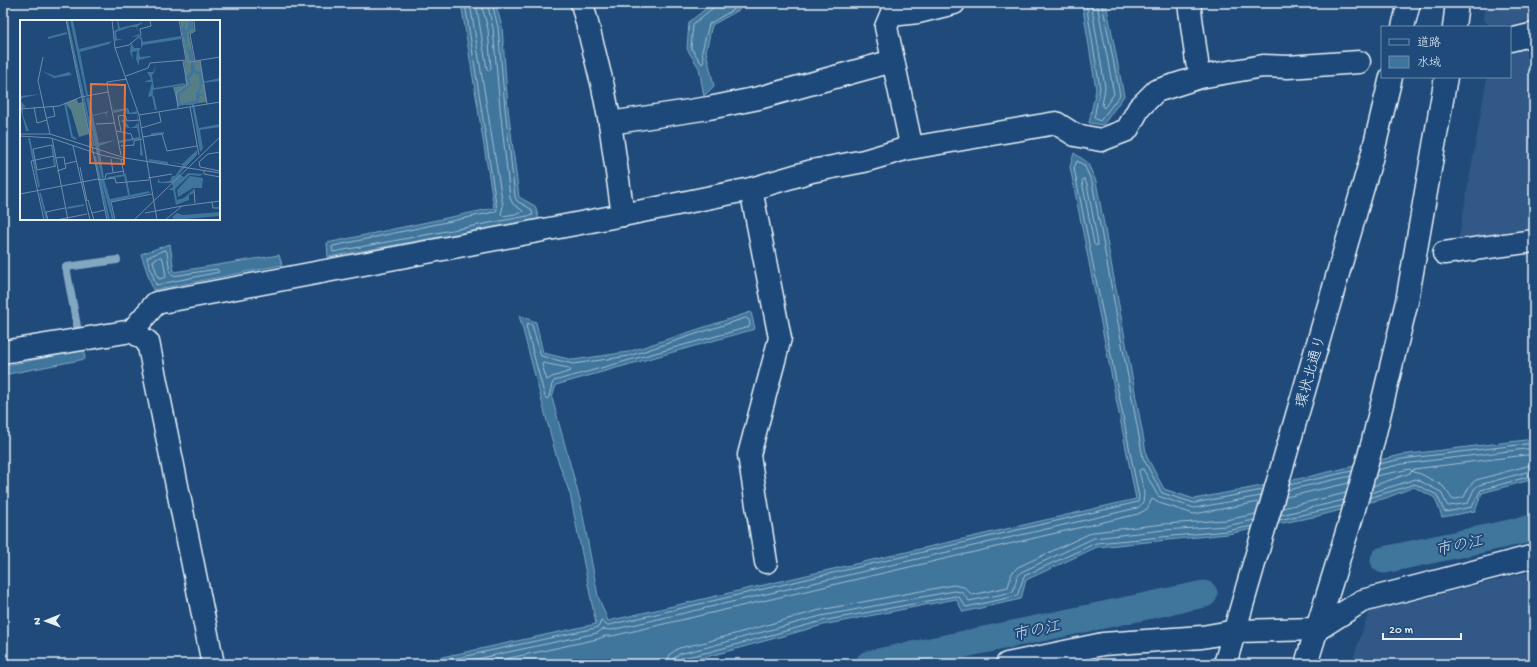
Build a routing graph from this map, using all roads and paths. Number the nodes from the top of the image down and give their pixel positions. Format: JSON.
{"nodes":[{"id":1,"x":582,"y":3,"type":"edge"},
{"id":2,"x":954,"y":3,"type":"edge"},
{"id":3,"x":1189,"y":3,"type":"edge"},
{"id":4,"x":1408,"y":3,"type":"edge"},
{"id":5,"x":1457,"y":3,"type":"edge"},
{"id":6,"x":1403,"y":26,"type":"edge"},
{"id":7,"x":1454,"y":26,"type":"edge"},
{"id":8,"x":1534,"y":34,"type":"edge"},
{"id":9,"x":1511,"y":40,"type":"edge"},
{"id":10,"x":893,"y":61,"type":"junction"},
{"id":11,"x":1197,"y":62,"type":"dead end"},
{"id":12,"x":1359,"y":62,"type":"dead end"},
{"id":13,"x":1391,"y":78,"type":"edge"},
{"id":14,"x":1446,"y":78,"type":"edge"},
{"id":15,"x":610,"y":124,"type":"junction"},
{"id":16,"x":905,"y":149,"type":"junction"},
{"id":17,"x":751,"y":189,"type":"junction"},
{"id":18,"x":622,"y":215,"type":"junction"},
{"id":19,"x":1534,"y":241,"type":"edge"},
{"id":20,"x":1444,"y":253,"type":"dead end"},
{"id":21,"x":132,"y":331,"type":"junction"},
{"id":22,"x":3,"y":352,"type":"edge"},
{"id":23,"x":1534,"y":556,"type":"edge"},
{"id":24,"x":766,"y":562,"type":"dead end"},
{"id":25,"x":1318,"y":629,"type":"junction"},
{"id":26,"x":1236,"y":631,"type":"junction"},
{"id":27,"x":213,"y":664,"type":"edge"},
{"id":28,"x":1007,"y":664,"type":"edge"},
{"id":29,"x":1225,"y":664,"type":"edge"},
{"id":30,"x":1306,"y":664,"type":"edge"},
{"id":31,"x":1322,"y":664,"type":"edge"}],
"edges":[{"from":1,"to":15,"type":"main road"},
{"from":2,"to":10,"type":"main road"},
{"from":3,"to":11,"type":"main road"},
{"from":4,"to":6,"type":"main road"},
{"from":5,"to":7,"type":"main road"},
{"from":8,"to":9,"type":"main road"},
{"from":10,"to":15,"type":"main road"},
{"from":10,"to":16,"type":"main road"},
{"from":12,"to":16,"type":"main road"},
{"from":13,"to":26,"type":"main road","name":"環状北通り"},
{"from":14,"to":25,"type":"main road"},
{"from":15,"to":18,"type":"main road"},
{"from":16,"to":17,"type":"main road"},
{"from":17,"to":18,"type":"main road"},
{"from":17,"to":24,"type":"main road"},
{"from":18,"to":21,"type":"main road"},
{"from":19,"to":20,"type":"main road"},
{"from":21,"to":22,"type":"main road"},
{"from":21,"to":27,"type":"main road"},
{"from":23,"to":25,"type":"main road"},
{"from":25,"to":26,"type":"main road"},
{"from":25,"to":30,"type":"main road"},
{"from":25,"to":31,"type":"main road"},
{"from":26,"to":28,"type":"main road"},
{"from":26,"to":29,"type":"main road","name":"環状北通り"}]}
